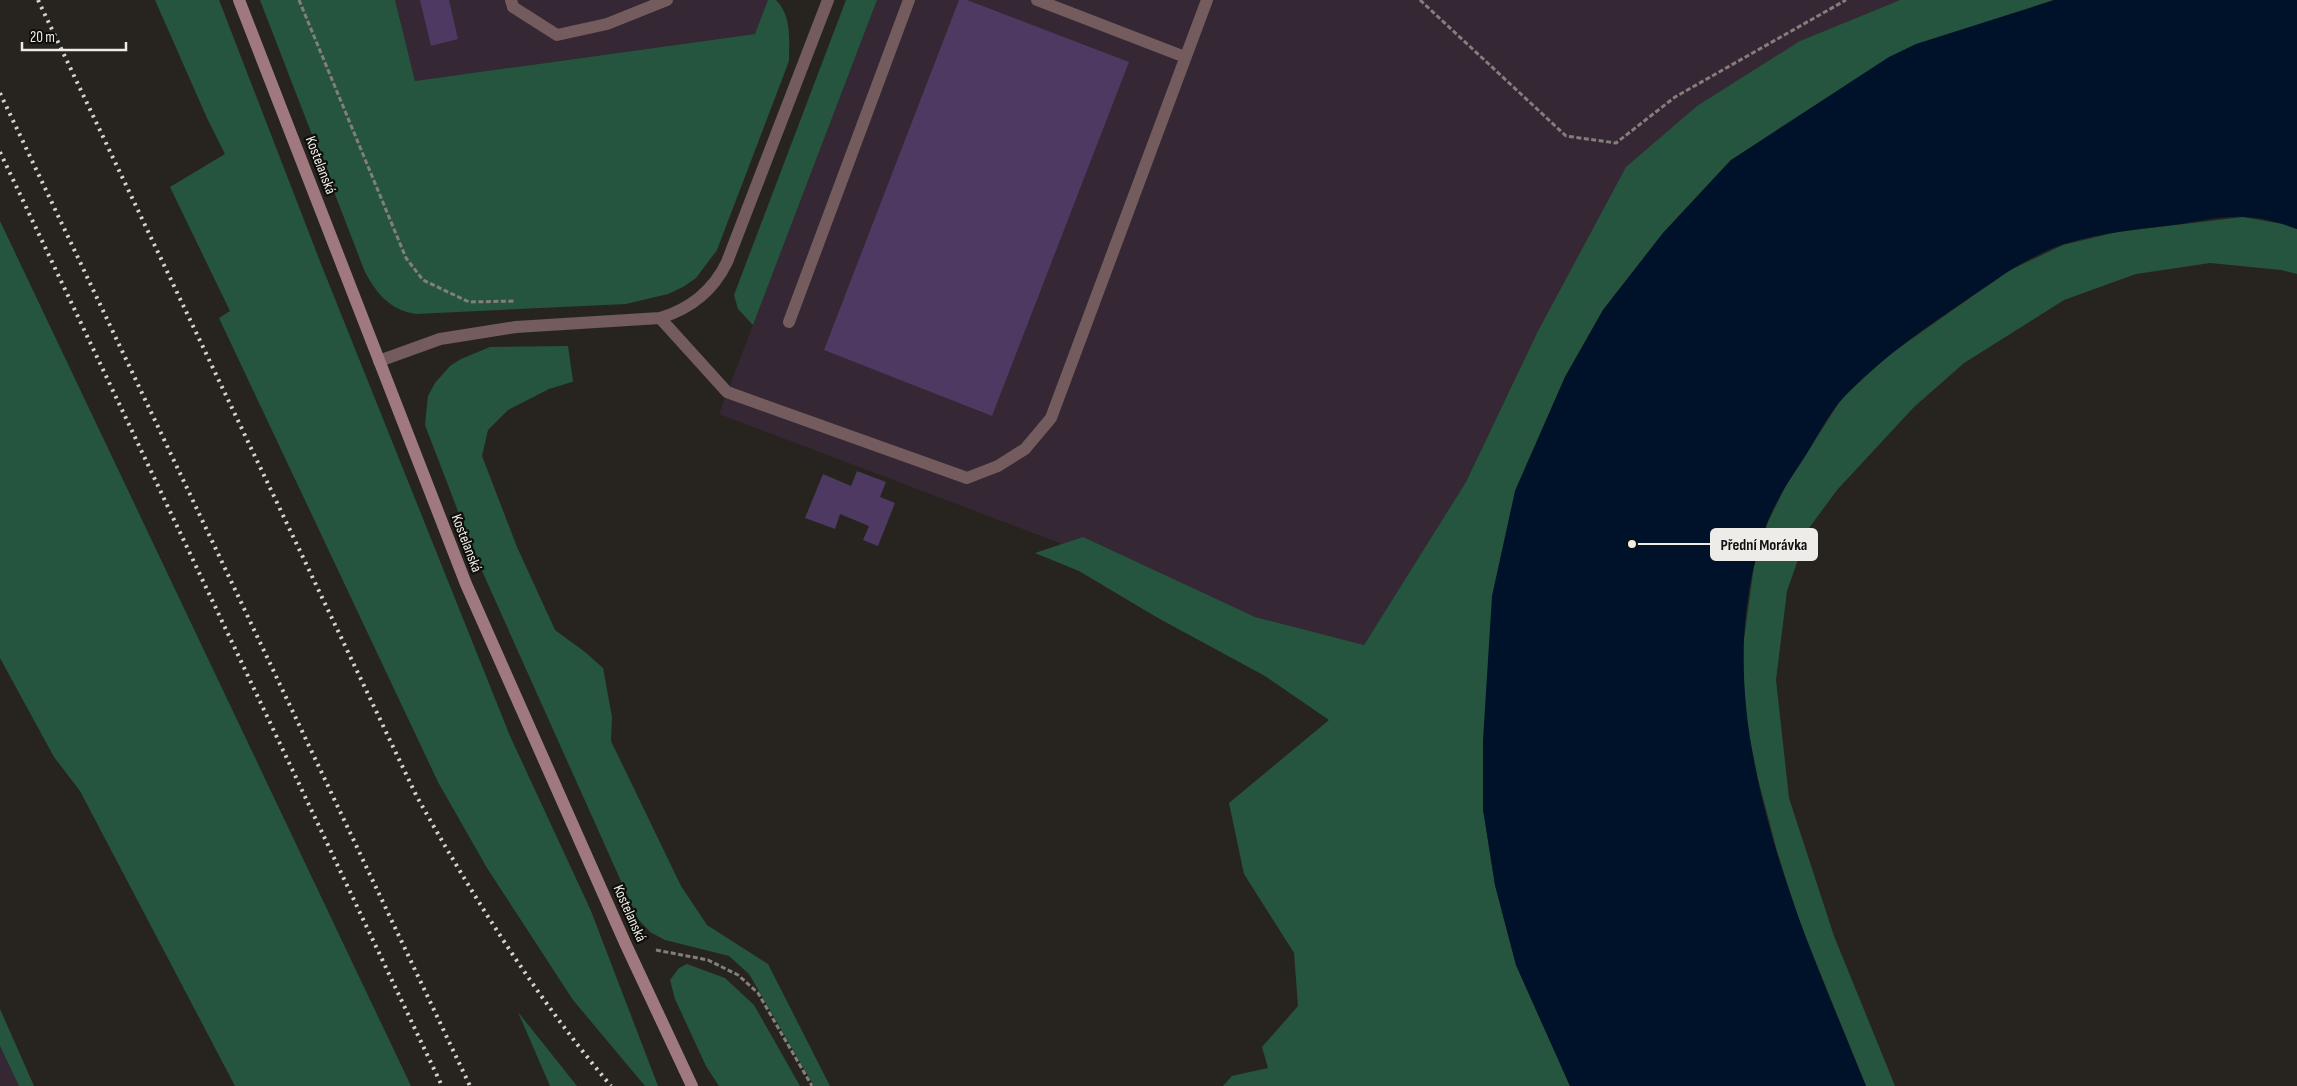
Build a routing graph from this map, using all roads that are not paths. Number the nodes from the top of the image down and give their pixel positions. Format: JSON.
{"nodes":[{"id":1,"x":239,"y":0,"type":"edge"},
{"id":2,"x":511,"y":0,"type":"edge"},
{"id":3,"x":667,"y":0,"type":"edge"},
{"id":4,"x":910,"y":0,"type":"edge"},
{"id":5,"x":1037,"y":0,"type":"edge"},
{"id":6,"x":1207,"y":0,"type":"edge"},
{"id":7,"x":825,"y":1,"type":"edge"},
{"id":8,"x":1185,"y":57,"type":"junction"},
{"id":9,"x":660,"y":318,"type":"junction"},
{"id":10,"x":789,"y":322,"type":"dead end"},
{"id":11,"x":379,"y":361,"type":"junction"},
{"id":12,"x":692,"y":1086,"type":"edge"}],
"edges":[{"from":1,"to":11,"type":"main road","name":"Kostelanská"},
{"from":2,"to":3,"type":"lane"},
{"from":4,"to":10,"type":"lane"},
{"from":5,"to":8,"type":"lane"},
{"from":6,"to":8,"type":"lane"},
{"from":7,"to":9,"type":"lane"},
{"from":8,"to":9,"type":"lane"},
{"from":9,"to":11,"type":"lane"},
{"from":11,"to":12,"type":"main road","name":"Kostelanská"}]}
